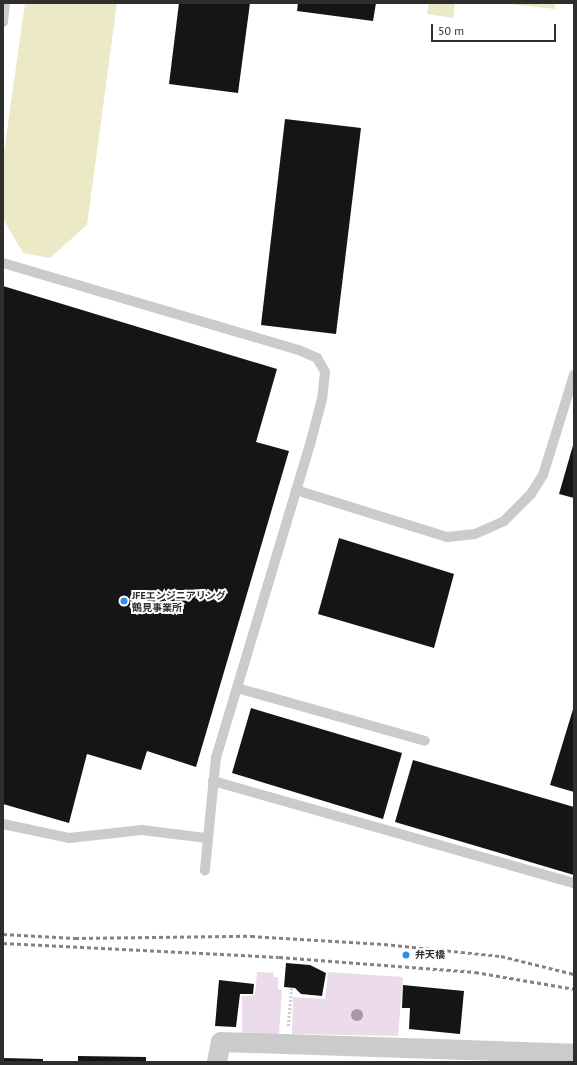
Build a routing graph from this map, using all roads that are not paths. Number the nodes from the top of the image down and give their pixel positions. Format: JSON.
{"nodes":[{"id":1,"x":6,"y":3,"type":"edge"},
{"id":2,"x":3,"y":22,"type":"edge"},
{"id":3,"x":3,"y":263,"type":"edge"},
{"id":4,"x":574,"y":375,"type":"edge"},
{"id":5,"x":296,"y":490,"type":"junction"},
{"id":6,"x":237,"y":688,"type":"junction"},
{"id":7,"x":425,"y":741,"type":"dead end"},
{"id":8,"x":213,"y":781,"type":"junction"},
{"id":9,"x":3,"y":824,"type":"edge"},
{"id":10,"x":206,"y":838,"type":"junction"},
{"id":11,"x":205,"y":870,"type":"dead end"},
{"id":12,"x":574,"y":883,"type":"edge"},
{"id":13,"x":574,"y":1054,"type":"edge"},
{"id":14,"x":218,"y":1062,"type":"edge"}],
"edges":[{"from":1,"to":2,"type":"lane"},
{"from":3,"to":5,"type":"lane"},
{"from":4,"to":5,"type":"lane"},
{"from":5,"to":6,"type":"lane"},
{"from":6,"to":7,"type":"lane"},
{"from":6,"to":8,"type":"lane"},
{"from":8,"to":10,"type":"lane"},
{"from":8,"to":12,"type":"lane"},
{"from":9,"to":10,"type":"lane"},
{"from":10,"to":11,"type":"lane"},
{"from":13,"to":14,"type":"street"}]}
